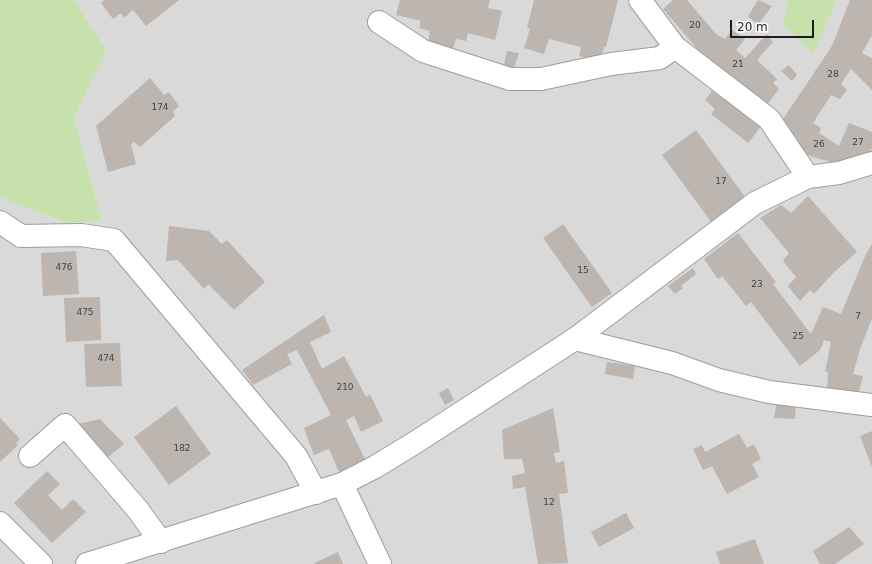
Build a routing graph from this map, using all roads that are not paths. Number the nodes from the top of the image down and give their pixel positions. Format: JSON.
{"nodes":[{"id":1,"x":640,"y":0,"type":"edge"},
{"id":2,"x":379,"y":22,"type":"dead end"},
{"id":3,"x":675,"y":48,"type":"junction"},
{"id":4,"x":872,"y":163,"type":"edge"},
{"id":5,"x":808,"y":177,"type":"junction"},
{"id":6,"x":0,"y":222,"type":"edge"},
{"id":7,"x":575,"y":339,"type":"junction"},
{"id":8,"x":872,"y":405,"type":"edge"},
{"id":9,"x":30,"y":456,"type":"dead end"},
{"id":10,"x":342,"y":484,"type":"junction"},
{"id":11,"x":316,"y":493,"type":"junction"},
{"id":12,"x":0,"y":523,"type":"edge"},
{"id":13,"x":161,"y":542,"type":"junction"},
{"id":14,"x":118,"y":560,"type":"edge"},
{"id":15,"x":42,"y":564,"type":"edge"},
{"id":16,"x":87,"y":564,"type":"edge"},
{"id":17,"x":380,"y":564,"type":"edge"}],
"edges":[{"from":1,"to":3,"type":"street"},
{"from":2,"to":3,"type":"street"},
{"from":3,"to":5,"type":"street"},
{"from":4,"to":5,"type":"street"},
{"from":5,"to":7,"type":"street"},
{"from":6,"to":11,"type":"street"},
{"from":7,"to":8,"type":"street"},
{"from":7,"to":10,"type":"street"},
{"from":9,"to":13,"type":"street"},
{"from":10,"to":11,"type":"street"},
{"from":10,"to":17,"type":"street"},
{"from":11,"to":13,"type":"street"},
{"from":12,"to":15,"type":"street"},
{"from":13,"to":14,"type":"street"},
{"from":14,"to":16,"type":"street"}]}
